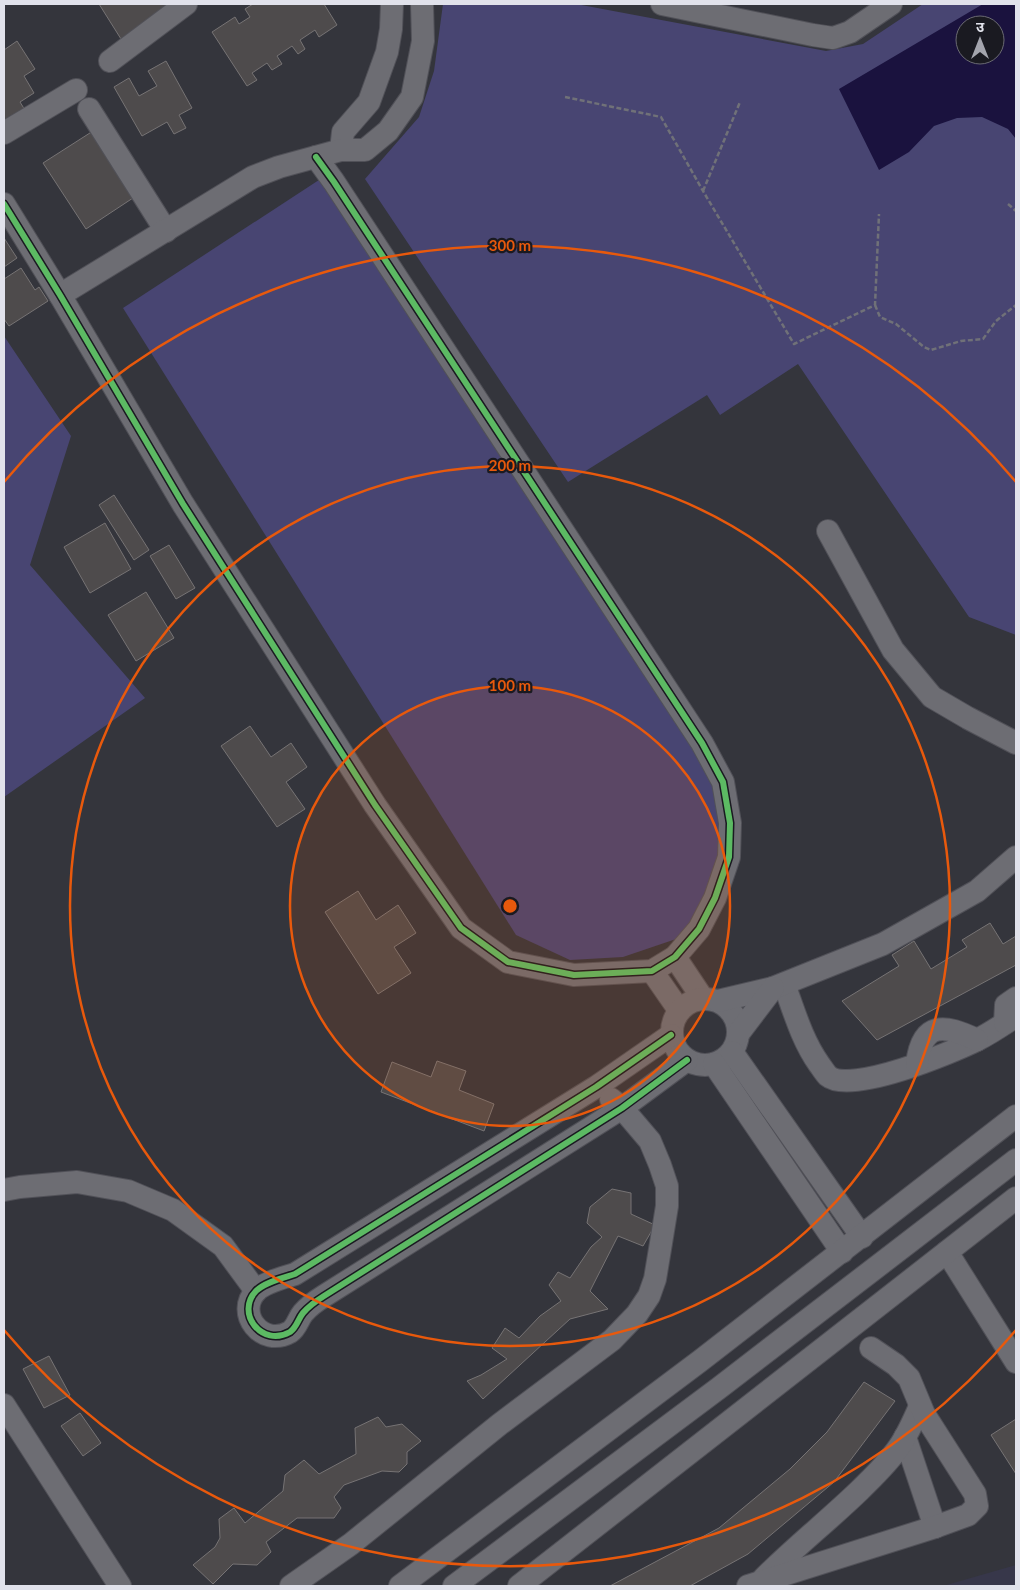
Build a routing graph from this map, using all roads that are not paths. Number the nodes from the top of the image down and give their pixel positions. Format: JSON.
{"nodes":[{"id":1,"x":186,"y":4,"type":"edge"},
{"id":2,"x":392,"y":4,"type":"edge"},
{"id":3,"x":422,"y":4,"type":"edge"},
{"id":4,"x":662,"y":4,"type":"edge"},
{"id":5,"x":891,"y":4,"type":"edge"},
{"id":6,"x":110,"y":61,"type":"dead end"},
{"id":7,"x":76,"y":90,"type":"dead end"},
{"id":8,"x":89,"y":109,"type":"dead end"},
{"id":9,"x":4,"y":133,"type":"edge"},
{"id":10,"x":340,"y":150,"type":"junction"},
{"id":11,"x":316,"y":157,"type":"junction"},
{"id":12,"x":4,"y":204,"type":"edge"},
{"id":13,"x":166,"y":231,"type":"junction"},
{"id":14,"x":60,"y":295,"type":"junction"},
{"id":15,"x":828,"y":531,"type":"dead end"},
{"id":16,"x":1016,"y":743,"type":"edge"},
{"id":17,"x":1016,"y":857,"type":"edge"},
{"id":18,"x":675,"y":957,"type":"junction"},
{"id":19,"x":652,"y":970,"type":"junction"},
{"id":20,"x":779,"y":986,"type":"junction"},
{"id":21,"x":1016,"y":998,"type":"edge"},
{"id":22,"x":711,"y":1000,"type":"junction"},
{"id":23,"x":680,"y":1010,"type":"junction"},
{"id":24,"x":1011,"y":1019,"type":"edge"},
{"id":25,"x":671,"y":1035,"type":"junction"},
{"id":26,"x":728,"y":1050,"type":"junction"},
{"id":27,"x":687,"y":1060,"type":"junction"},
{"id":28,"x":596,"y":1087,"type":"junction"},
{"id":29,"x":622,"y":1108,"type":"junction"},
{"id":30,"x":1016,"y":1116,"type":"edge"},
{"id":31,"x":803,"y":1153,"type":"junction"},
{"id":32,"x":1016,"y":1160,"type":"edge"},
{"id":33,"x":783,"y":1165,"type":"junction"},
{"id":34,"x":4,"y":1190,"type":"edge"},
{"id":35,"x":1016,"y":1198,"type":"edge"},
{"id":36,"x":862,"y":1237,"type":"junction"},
{"id":37,"x":842,"y":1252,"type":"junction"},
{"id":38,"x":947,"y":1252,"type":"junction"},
{"id":39,"x":256,"y":1291,"type":"junction"},
{"id":40,"x":860,"y":1320,"type":"junction"},
{"id":41,"x":843,"y":1333,"type":"junction"},
{"id":42,"x":871,"y":1348,"type":"junction"},
{"id":43,"x":1016,"y":1362,"type":"edge"},
{"id":44,"x":4,"y":1406,"type":"edge"},
{"id":45,"x":920,"y":1406,"type":"junction"},
{"id":46,"x":905,"y":1437,"type":"junction"},
{"id":47,"x":935,"y":1527,"type":"junction"},
{"id":48,"x":755,"y":1583,"type":"edge"},
{"id":49,"x":120,"y":1586,"type":"edge"},
{"id":50,"x":291,"y":1586,"type":"edge"},
{"id":51,"x":400,"y":1586,"type":"edge"},
{"id":52,"x":454,"y":1586,"type":"edge"},
{"id":53,"x":520,"y":1586,"type":"edge"}],
"edges":[{"from":1,"to":6,"type":"street"},
{"from":2,"to":10,"type":"street"},
{"from":3,"to":10,"type":"street"},
{"from":4,"to":5,"type":"street"},
{"from":7,"to":9,"type":"street"},
{"from":8,"to":13,"type":"street"},
{"from":10,"to":11,"type":"street"},
{"from":11,"to":13,"type":"street"},
{"from":11,"to":18,"type":"street"},
{"from":12,"to":14,"type":"street"},
{"from":13,"to":14,"type":"street"},
{"from":14,"to":19,"type":"street"},
{"from":15,"to":16,"type":"street"},
{"from":17,"to":20,"type":"street"},
{"from":18,"to":19,"type":"street"},
{"from":18,"to":22,"type":"street"},
{"from":19,"to":23,"type":"street"},
{"from":20,"to":22,"type":"street"},
{"from":20,"to":24,"type":"street"},
{"from":20,"to":26,"type":"street"},
{"from":21,"to":24,"type":"street"},
{"from":22,"to":23,"type":"street"},
{"from":22,"to":26,"type":"street"},
{"from":23,"to":25,"type":"street"},
{"from":25,"to":27,"type":"street"},
{"from":25,"to":28,"type":"street"},
{"from":26,"to":27,"type":"street"},
{"from":26,"to":31,"type":"street"},
{"from":26,"to":33,"type":"street"},
{"from":27,"to":29,"type":"street"},
{"from":28,"to":29,"type":"street"},
{"from":28,"to":39,"type":"street"},
{"from":29,"to":39,"type":"street"},
{"from":29,"to":50,"type":"street"},
{"from":30,"to":36,"type":"street"},
{"from":31,"to":33,"type":"street"},
{"from":31,"to":36,"type":"street"},
{"from":32,"to":52,"type":"street"},
{"from":33,"to":37,"type":"street"},
{"from":34,"to":39,"type":"street"},
{"from":35,"to":38,"type":"street"},
{"from":36,"to":37,"type":"street"},
{"from":37,"to":51,"type":"street"},
{"from":38,"to":40,"type":"street"},
{"from":38,"to":43,"type":"street"},
{"from":40,"to":41,"type":"street"},
{"from":40,"to":42,"type":"street"},
{"from":41,"to":42,"type":"street"},
{"from":41,"to":53,"type":"street"},
{"from":42,"to":45,"type":"street"},
{"from":44,"to":49,"type":"street"},
{"from":45,"to":46,"type":"street"},
{"from":45,"to":47,"type":"street"},
{"from":46,"to":47,"type":"street"},
{"from":46,"to":48,"type":"street"},
{"from":47,"to":48,"type":"street"}]}
